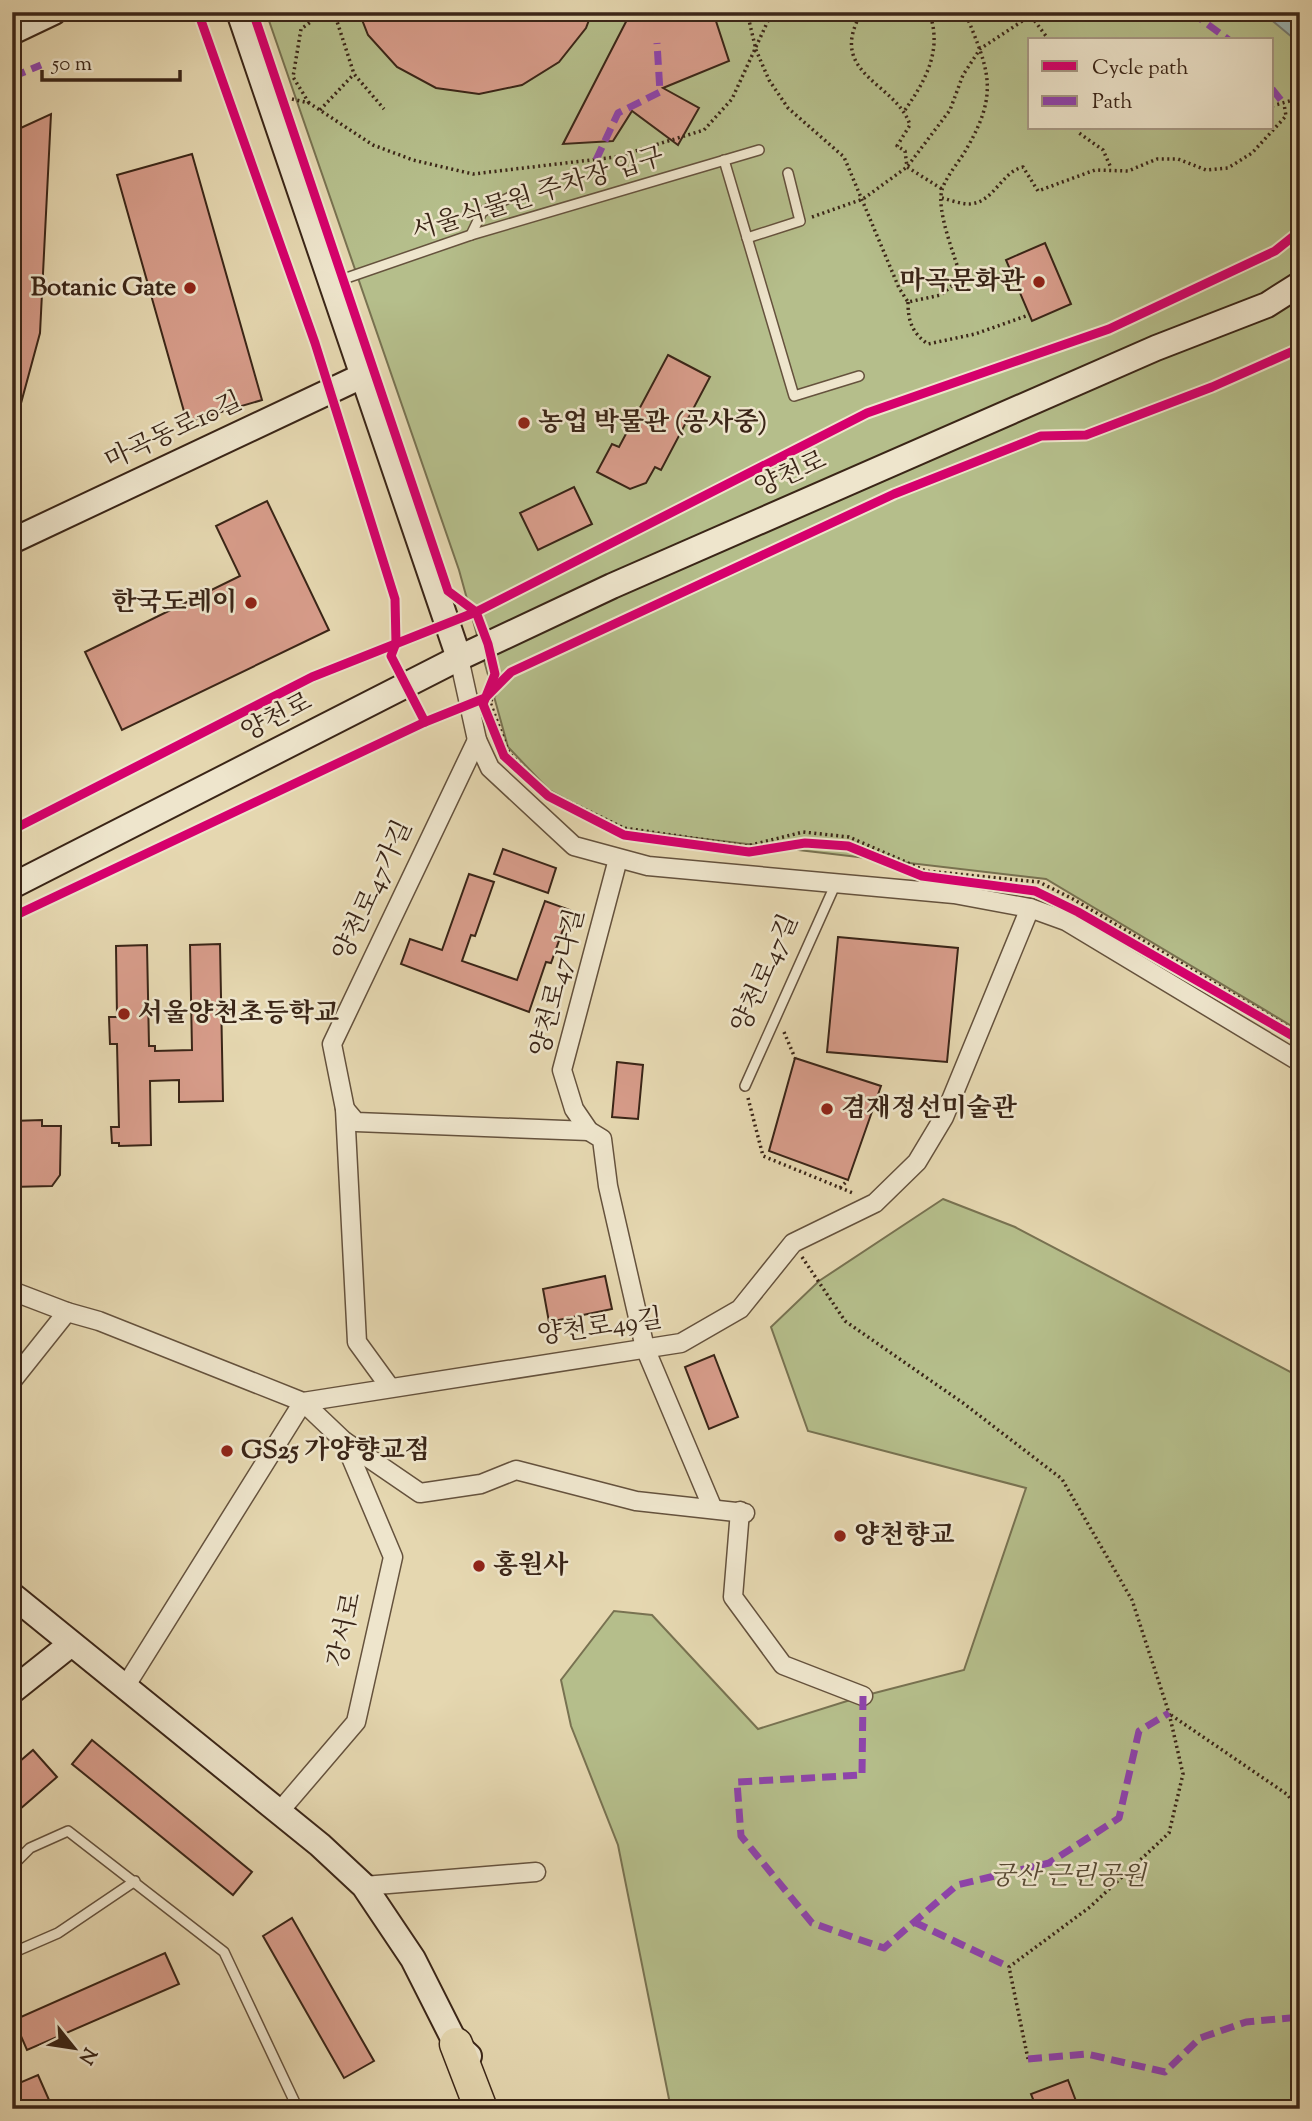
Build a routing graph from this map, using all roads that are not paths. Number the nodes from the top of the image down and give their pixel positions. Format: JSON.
{"nodes":[{"id":1,"x":54,"y":12,"type":"edge"},
{"id":2,"x":239,"y":12,"type":"edge"},
{"id":3,"x":12,"y":32,"type":"edge"},
{"id":4,"x":759,"y":150,"type":"dead end"},
{"id":5,"x":724,"y":160,"type":"junction"},
{"id":6,"x":788,"y":173,"type":"dead end"},
{"id":7,"x":514,"y":195,"type":"dead end"},
{"id":8,"x":471,"y":235,"type":"junction"},
{"id":9,"x":747,"y":238,"type":"junction"},
{"id":10,"x":331,"y":283,"type":"junction"},
{"id":11,"x":1300,"y":284,"type":"edge"},
{"id":12,"x":362,"y":376,"type":"junction"},
{"id":13,"x":859,"y":376,"type":"dead end"},
{"id":14,"x":12,"y":541,"type":"edge"},
{"id":15,"x":459,"y":658,"type":"junction"},
{"id":16,"x":477,"y":740,"type":"junction"},
{"id":17,"x":618,"y":859,"type":"junction"},
{"id":18,"x":836,"y":883,"type":"junction"},
{"id":19,"x":12,"y":886,"type":"edge"},
{"id":20,"x":1030,"y":908,"type":"junction"},
{"id":21,"x":1300,"y":1062,"type":"edge"},
{"id":22,"x":745,"y":1086,"type":"road end"},
{"id":23,"x":345,"y":1110,"type":"junction"},
{"id":24,"x":589,"y":1131,"type":"junction"},
{"id":25,"x":12,"y":1291,"type":"edge"},
{"id":26,"x":66,"y":1312,"type":"junction"},
{"id":27,"x":645,"y":1348,"type":"junction"},
{"id":28,"x":12,"y":1381,"type":"edge"},
{"id":29,"x":389,"y":1386,"type":"junction"},
{"id":30,"x":303,"y":1402,"type":"junction"},
{"id":31,"x":344,"y":1441,"type":"junction"},
{"id":32,"x":713,"y":1508,"type":"junction"},
{"id":33,"x":12,"y":1595,"type":"edge"},
{"id":34,"x":71,"y":1644,"type":"junction"},
{"id":35,"x":125,"y":1687,"type":"junction"},
{"id":36,"x":12,"y":1691,"type":"edge"},
{"id":37,"x":863,"y":1696,"type":"dead end"},
{"id":38,"x":279,"y":1812,"type":"junction"},
{"id":39,"x":12,"y":1866,"type":"edge"},
{"id":40,"x":536,"y":1872,"type":"dead end"},
{"id":41,"x":135,"y":1881,"type":"junction"},
{"id":42,"x":364,"y":1886,"type":"junction"},
{"id":43,"x":12,"y":1953,"type":"edge"},
{"id":44,"x":456,"y":2045,"type":"junction"},
{"id":45,"x":298,"y":2109,"type":"edge"},
{"id":46,"x":470,"y":2109,"type":"edge"},
{"id":47,"x":481,"y":2109,"type":"edge"},
{"id":48,"x":495,"y":2109,"type":"edge"}],
"edges":[{"from":1,"to":3,"type":"main road"},
{"from":2,"to":10,"type":"main road"},
{"from":4,"to":5,"type":"lane","name":"서울식물원 주차장 입구"},
{"from":5,"to":8,"type":"lane","name":"서울식물원 주차장 입구"},
{"from":5,"to":9,"type":"lane"},
{"from":6,"to":9,"type":"lane"},
{"from":7,"to":8,"type":"lane"},
{"from":8,"to":10,"type":"lane","name":"서울식물원 주차장 입구"},
{"from":9,"to":13,"type":"lane"},
{"from":10,"to":12,"type":"main road"},
{"from":11,"to":15,"type":"main road","name":"양천로"},
{"from":12,"to":14,"type":"main road","name":"마곡동로10길"},
{"from":12,"to":15,"type":"main road"},
{"from":15,"to":16,"type":"street","name":"양천로47길"},
{"from":15,"to":19,"type":"main road","name":"양천로"},
{"from":16,"to":17,"type":"street","name":"양천로47길"},
{"from":16,"to":23,"type":"street","name":"양천로47가길"},
{"from":17,"to":18,"type":"street","name":"양천로47길"},
{"from":17,"to":24,"type":"street","name":"양천로47나길"},
{"from":18,"to":20,"type":"street","name":"양천로47길"},
{"from":18,"to":22,"type":"lane","name":"양천로47길"},
{"from":20,"to":21,"type":"street","name":"양천로47길"},
{"from":20,"to":27,"type":"street","name":"양천로49길"},
{"from":23,"to":24,"type":"street"},
{"from":23,"to":29,"type":"street","name":"양천로47가길"},
{"from":24,"to":27,"type":"street","name":"양천로47나길"},
{"from":25,"to":26,"type":"street"},
{"from":26,"to":28,"type":"street"},
{"from":26,"to":30,"type":"street"},
{"from":27,"to":29,"type":"street","name":"양천로49길"},
{"from":27,"to":32,"type":"street","name":"양천로47나길"},
{"from":29,"to":30,"type":"street","name":"양천로49길"},
{"from":30,"to":31,"type":"street"},
{"from":30,"to":35,"type":"street"},
{"from":31,"to":32,"type":"street"},
{"from":31,"to":38,"type":"street","name":"강서로"},
{"from":32,"to":37,"type":"street"},
{"from":33,"to":34,"type":"main road"},
{"from":34,"to":35,"type":"main road"},
{"from":34,"to":36,"type":"main road"},
{"from":35,"to":38,"type":"main road"},
{"from":38,"to":42,"type":"main road"},
{"from":39,"to":41,"type":"lane"},
{"from":40,"to":42,"type":"street"},
{"from":41,"to":43,"type":"lane"},
{"from":41,"to":45,"type":"lane"},
{"from":42,"to":44,"type":"main road"},
{"from":44,"to":46,"type":"main road"},
{"from":44,"to":47,"type":"highway"},
{"from":44,"to":48,"type":"main road"}]}
